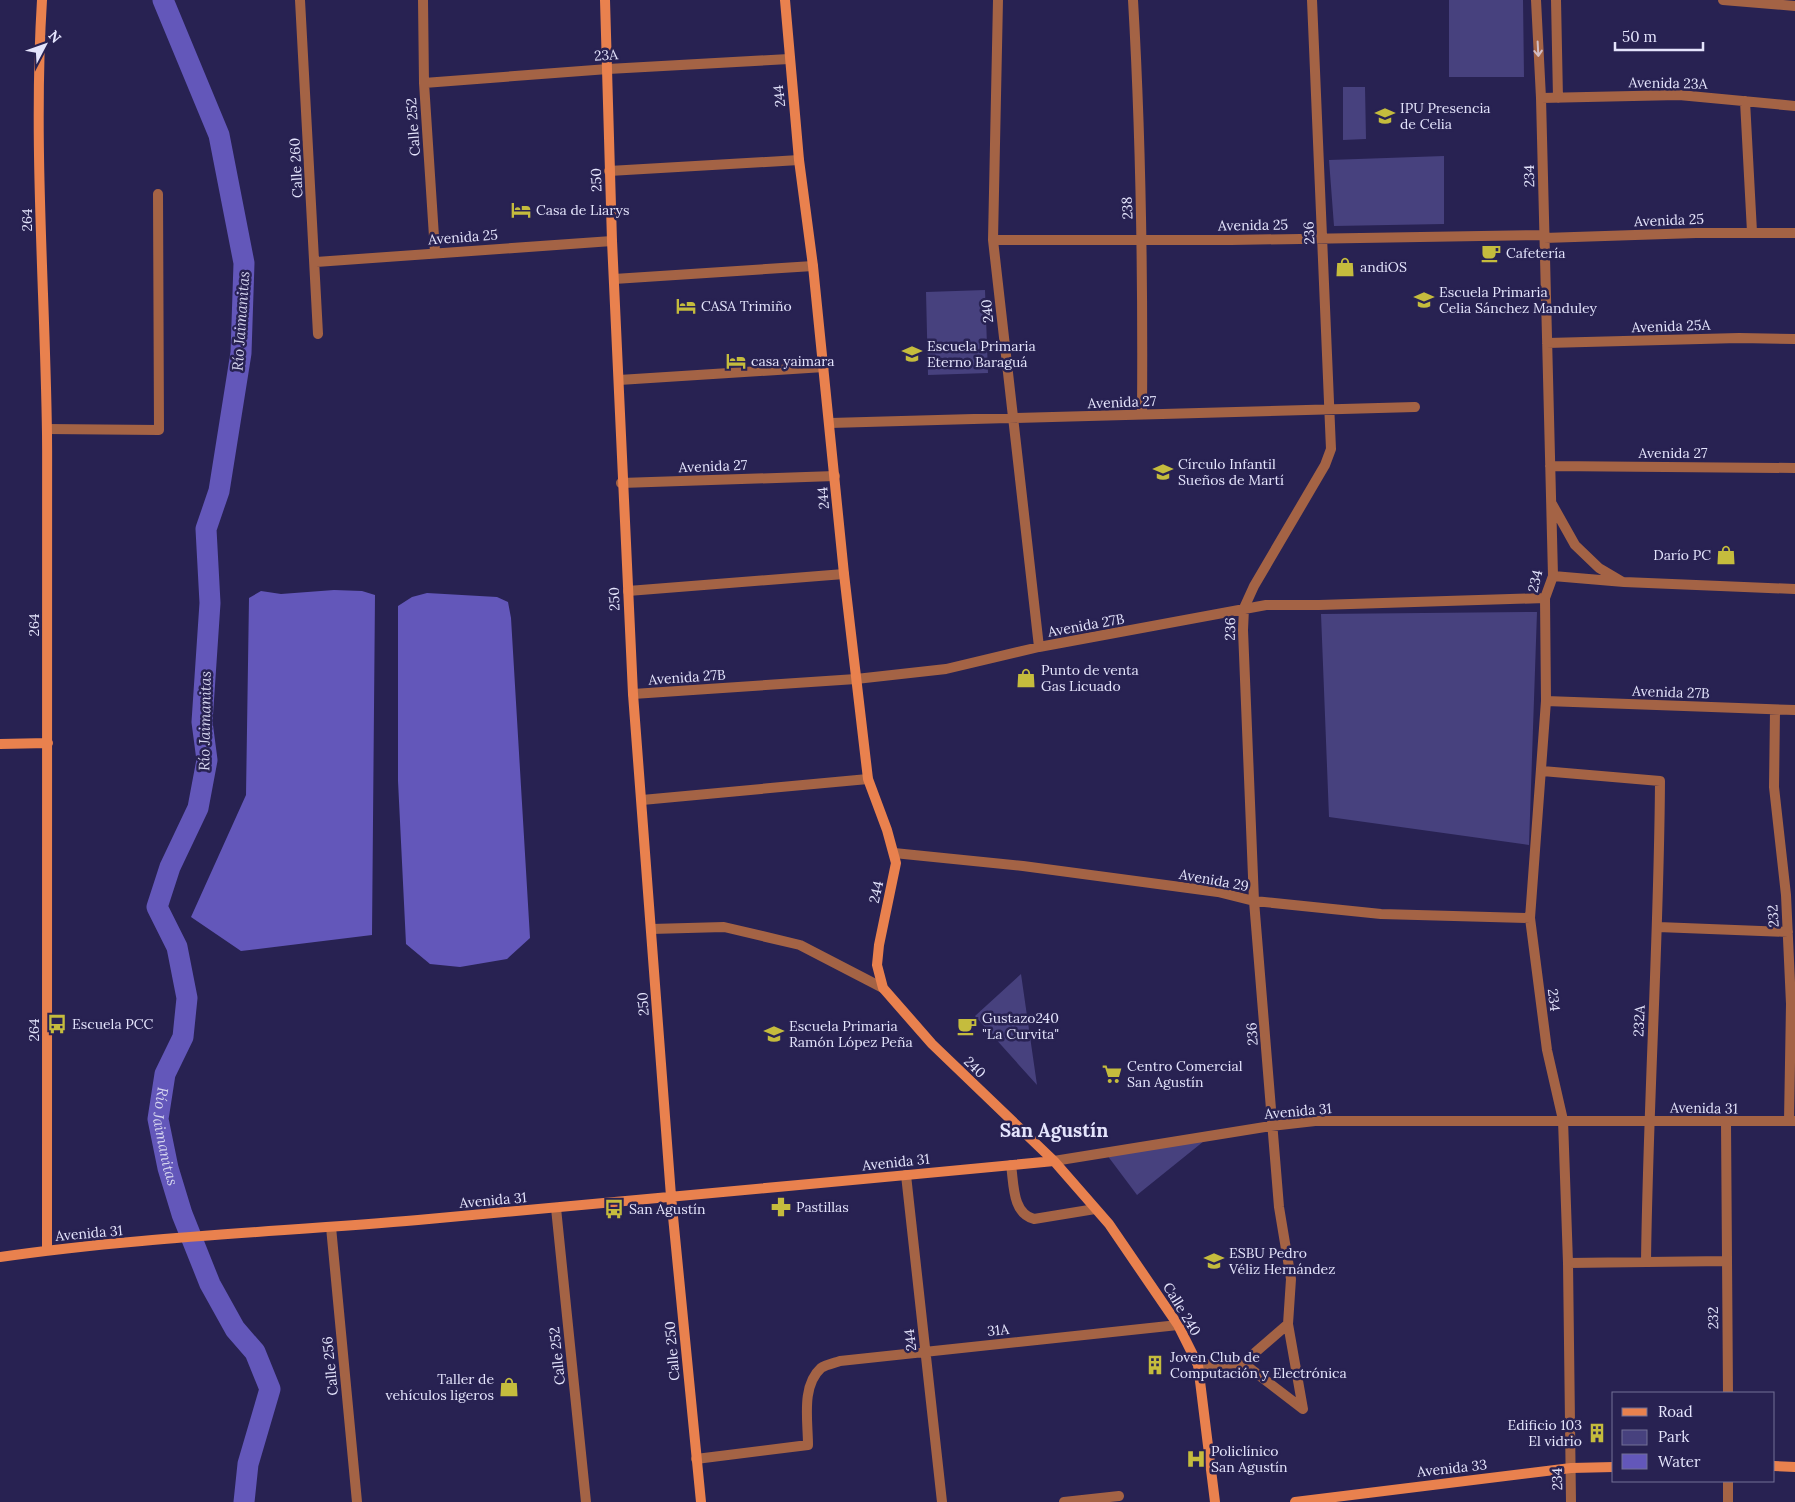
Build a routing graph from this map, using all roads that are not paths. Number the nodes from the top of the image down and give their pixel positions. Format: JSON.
{"nodes":[{"id":1,"x":42,"y":0,"type":"edge"},
{"id":2,"x":300,"y":0,"type":"edge"},
{"id":3,"x":423,"y":0,"type":"edge"},
{"id":4,"x":605,"y":0,"type":"edge"},
{"id":5,"x":786,"y":0,"type":"edge"},
{"id":6,"x":998,"y":0,"type":"edge"},
{"id":7,"x":1133,"y":0,"type":"edge"},
{"id":8,"x":1312,"y":0,"type":"edge"},
{"id":9,"x":1536,"y":0,"type":"edge"},
{"id":10,"x":1556,"y":0,"type":"edge"},
{"id":11,"x":1723,"y":0,"type":"edge"},
{"id":12,"x":1795,"y":6,"type":"edge"},
{"id":13,"x":789,"y":59,"type":"junction"},
{"id":14,"x":608,"y":69,"type":"junction"},
{"id":15,"x":424,"y":83,"type":"junction"},
{"id":16,"x":1541,"y":98,"type":"junction"},
{"id":17,"x":1558,"y":98,"type":"junction"},
{"id":18,"x":1746,"y":101,"type":"junction"},
{"id":19,"x":1795,"y":106,"type":"edge"},
{"id":20,"x":799,"y":160,"type":"junction"},
{"id":21,"x":609,"y":171,"type":"junction"},
{"id":22,"x":158,"y":194,"type":"dead end"},
{"id":23,"x":1752,"y":232,"type":"junction"},
{"id":24,"x":1795,"y":233,"type":"edge"},
{"id":25,"x":1544,"y":236,"type":"junction"},
{"id":26,"x":1323,"y":237,"type":"junction"},
{"id":27,"x":993,"y":240,"type":"junction"},
{"id":28,"x":1142,"y":240,"type":"junction"},
{"id":29,"x":612,"y":241,"type":"junction"},
{"id":30,"x":435,"y":252,"type":"junction"},
{"id":31,"x":316,"y":262,"type":"junction"},
{"id":32,"x":813,"y":266,"type":"junction"},
{"id":33,"x":614,"y":279,"type":"junction"},
{"id":34,"x":318,"y":334,"type":"dead end"},
{"id":35,"x":1795,"y":339,"type":"edge"},
{"id":36,"x":1547,"y":343,"type":"junction"},
{"id":37,"x":824,"y":367,"type":"junction"},
{"id":38,"x":619,"y":380,"type":"junction"},
{"id":39,"x":1415,"y":407,"type":"dead end"},
{"id":40,"x":1330,"y":408,"type":"junction"},
{"id":41,"x":1142,"y":415,"type":"junction"},
{"id":42,"x":1012,"y":419,"type":"junction"},
{"id":43,"x":830,"y":423,"type":"junction"},
{"id":44,"x":47,"y":429,"type":"junction"},
{"id":45,"x":1550,"y":466,"type":"junction"},
{"id":46,"x":1795,"y":468,"type":"edge"},
{"id":47,"x":835,"y":476,"type":"junction"},
{"id":48,"x":622,"y":483,"type":"junction"},
{"id":49,"x":1551,"y":502,"type":"junction"},
{"id":50,"x":844,"y":574,"type":"junction"},
{"id":51,"x":1553,"y":576,"type":"junction"},
{"id":52,"x":1624,"y":582,"type":"junction"},
{"id":53,"x":1795,"y":589,"type":"edge"},
{"id":54,"x":628,"y":591,"type":"junction"},
{"id":55,"x":1544,"y":598,"type":"junction"},
{"id":56,"x":1244,"y":608,"type":"junction"},
{"id":57,"x":1038,"y":647,"type":"junction"},
{"id":58,"x":856,"y":679,"type":"junction"},
{"id":59,"x":633,"y":694,"type":"junction"},
{"id":60,"x":1546,"y":701,"type":"junction"},
{"id":61,"x":1775,"y":710,"type":"junction"},
{"id":62,"x":1795,"y":710,"type":"edge"},
{"id":63,"x":48,"y":743,"type":"junction"},
{"id":64,"x":0,"y":744,"type":"edge"},
{"id":65,"x":1542,"y":771,"type":"junction"},
{"id":66,"x":868,"y":779,"type":"junction"},
{"id":67,"x":642,"y":800,"type":"junction"},
{"id":68,"x":894,"y":854,"type":"junction"},
{"id":69,"x":1254,"y":901,"type":"junction"},
{"id":70,"x":1530,"y":918,"type":"junction"},
{"id":71,"x":1658,"y":927,"type":"junction"},
{"id":72,"x":651,"y":929,"type":"junction"},
{"id":73,"x":1788,"y":932,"type":"junction"},
{"id":74,"x":883,"y":988,"type":"junction"},
{"id":75,"x":1563,"y":1120,"type":"junction"},
{"id":76,"x":1648,"y":1121,"type":"junction"},
{"id":77,"x":1792,"y":1121,"type":"edge"},
{"id":78,"x":1726,"y":1123,"type":"junction"},
{"id":79,"x":1271,"y":1126,"type":"junction"},
{"id":80,"x":1054,"y":1161,"type":"junction"},
{"id":81,"x":1011,"y":1165,"type":"junction"},
{"id":82,"x":906,"y":1175,"type":"junction"},
{"id":83,"x":671,"y":1196,"type":"junction"},
{"id":84,"x":556,"y":1208,"type":"junction"},
{"id":85,"x":1095,"y":1209,"type":"junction"},
{"id":86,"x":331,"y":1227,"type":"junction"},
{"id":87,"x":47,"y":1251,"type":"junction"},
{"id":88,"x":0,"y":1258,"type":"edge"},
{"id":89,"x":1726,"y":1261,"type":"junction"},
{"id":90,"x":1646,"y":1262,"type":"junction"},
{"id":91,"x":1568,"y":1263,"type":"junction"},
{"id":92,"x":1288,"y":1324,"type":"junction"},
{"id":93,"x":1178,"y":1325,"type":"junction"},
{"id":94,"x":926,"y":1352,"type":"junction"},
{"id":95,"x":1243,"y":1363,"type":"junction"},
{"id":96,"x":1198,"y":1365,"type":"junction"},
{"id":97,"x":1728,"y":1392,"type":"edge"},
{"id":98,"x":696,"y":1458,"type":"junction"},
{"id":99,"x":1775,"y":1466,"type":"edge"},
{"id":100,"x":1612,"y":1467,"type":"edge"},
{"id":101,"x":1795,"y":1467,"type":"edge"},
{"id":102,"x":1571,"y":1468,"type":"junction"},
{"id":103,"x":1728,"y":1482,"type":"edge"},
{"id":104,"x":1120,"y":1496,"type":"dead end"},
{"id":105,"x":1321,"y":1500,"type":"edge"},
{"id":106,"x":357,"y":1502,"type":"edge"},
{"id":107,"x":586,"y":1502,"type":"edge"},
{"id":108,"x":701,"y":1502,"type":"edge"},
{"id":109,"x":942,"y":1502,"type":"edge"},
{"id":110,"x":1064,"y":1502,"type":"edge"},
{"id":111,"x":1216,"y":1502,"type":"edge"},
{"id":112,"x":1294,"y":1502,"type":"edge"},
{"id":113,"x":1571,"y":1502,"type":"edge"},
{"id":114,"x":1728,"y":1502,"type":"edge"}],
"edges":[{"from":1,"to":44,"type":"street","name":"264"},
{"from":2,"to":31,"type":"street","name":"Calle 260"},
{"from":3,"to":15,"type":"street","name":"Calle 252"},
{"from":4,"to":14,"type":"street","name":"250"},
{"from":5,"to":13,"type":"street","name":"244"},
{"from":6,"to":27,"type":"street","name":"240"},
{"from":7,"to":28,"type":"street","name":"238"},
{"from":8,"to":26,"type":"street","name":"236"},
{"from":9,"to":16,"type":"street","name":"234","one_way":true},
{"from":10,"to":17,"type":"street"},
{"from":11,"to":12,"type":"street"},
{"from":13,"to":14,"type":"street","name":"23A"},
{"from":13,"to":20,"type":"street","name":"244"},
{"from":14,"to":15,"type":"street","name":"23A"},
{"from":14,"to":21,"type":"street","name":"250"},
{"from":15,"to":30,"type":"street","name":"Calle 252"},
{"from":16,"to":17,"type":"street","name":"Avenida 23A"},
{"from":16,"to":25,"type":"street","name":"234"},
{"from":17,"to":18,"type":"street","name":"Avenida 23A"},
{"from":18,"to":19,"type":"street","name":"Avenida 23A"},
{"from":18,"to":23,"type":"street"},
{"from":20,"to":21,"type":"street"},
{"from":20,"to":32,"type":"street","name":"244"},
{"from":21,"to":29,"type":"street","name":"250"},
{"from":22,"to":44,"type":"street"},
{"from":23,"to":24,"type":"street","name":"Avenida 25"},
{"from":23,"to":25,"type":"street","name":"Avenida 25"},
{"from":25,"to":26,"type":"street","name":"Avenida 25"},
{"from":25,"to":36,"type":"street","name":"234"},
{"from":26,"to":28,"type":"street","name":"Avenida 25"},
{"from":26,"to":40,"type":"street","name":"236"},
{"from":27,"to":28,"type":"street","name":"Avenida 25"},
{"from":27,"to":42,"type":"street","name":"240"},
{"from":28,"to":41,"type":"street","name":"238"},
{"from":29,"to":30,"type":"street","name":"Avenida 25"},
{"from":29,"to":33,"type":"street","name":"250"},
{"from":30,"to":31,"type":"street","name":"Avenida 25"},
{"from":31,"to":34,"type":"street","name":"Calle 260"},
{"from":32,"to":33,"type":"street"},
{"from":32,"to":37,"type":"street","name":"244"},
{"from":33,"to":38,"type":"street","name":"250"},
{"from":35,"to":36,"type":"street","name":"Avenida 25A"},
{"from":36,"to":45,"type":"street","name":"234"},
{"from":37,"to":38,"type":"street"},
{"from":37,"to":43,"type":"street","name":"244"},
{"from":38,"to":48,"type":"street","name":"250"},
{"from":39,"to":40,"type":"street","name":"Avenida 27"},
{"from":40,"to":41,"type":"street","name":"Avenida 27"},
{"from":40,"to":56,"type":"street","name":"236"},
{"from":41,"to":42,"type":"street","name":"Avenida 27"},
{"from":42,"to":43,"type":"street","name":"Avenida 27"},
{"from":42,"to":57,"type":"street","name":"240"},
{"from":43,"to":47,"type":"street","name":"244"},
{"from":44,"to":63,"type":"street","name":"264"},
{"from":45,"to":46,"type":"street","name":"Avenida 27"},
{"from":45,"to":49,"type":"street","name":"234"},
{"from":47,"to":48,"type":"street","name":"Avenida 27"},
{"from":47,"to":50,"type":"street","name":"244"},
{"from":48,"to":54,"type":"street","name":"250"},
{"from":49,"to":51,"type":"street","name":"234"},
{"from":49,"to":52,"type":"street","name":"234"},
{"from":50,"to":54,"type":"street"},
{"from":50,"to":58,"type":"street","name":"244"},
{"from":51,"to":52,"type":"street"},
{"from":51,"to":55,"type":"street","name":"234"},
{"from":52,"to":53,"type":"street"},
{"from":54,"to":59,"type":"street","name":"250"},
{"from":55,"to":56,"type":"street","name":"Avenida 27B"},
{"from":55,"to":60,"type":"street","name":"234"},
{"from":56,"to":57,"type":"street","name":"Avenida 27B"},
{"from":56,"to":69,"type":"street","name":"236"},
{"from":57,"to":58,"type":"street","name":"Avenida 27B"},
{"from":58,"to":59,"type":"street","name":"Avenida 27B"},
{"from":58,"to":66,"type":"street","name":"244"},
{"from":59,"to":67,"type":"street","name":"250"},
{"from":60,"to":61,"type":"street","name":"Avenida 27B"},
{"from":60,"to":65,"type":"street","name":"234"},
{"from":61,"to":62,"type":"street","name":"Avenida 27B"},
{"from":61,"to":73,"type":"street","name":"232"},
{"from":63,"to":64,"type":"street"},
{"from":63,"to":87,"type":"street","name":"264"},
{"from":65,"to":70,"type":"street","name":"234"},
{"from":65,"to":71,"type":"street","name":"232A"},
{"from":66,"to":67,"type":"street"},
{"from":66,"to":68,"type":"street","name":"244"},
{"from":67,"to":72,"type":"street","name":"250"},
{"from":68,"to":69,"type":"street","name":"Avenida 29"},
{"from":68,"to":74,"type":"street","name":"244"},
{"from":69,"to":70,"type":"street","name":"Avenida 29"},
{"from":69,"to":79,"type":"street","name":"236"},
{"from":70,"to":75,"type":"street","name":"234"},
{"from":71,"to":73,"type":"street"},
{"from":71,"to":76,"type":"street","name":"232A"},
{"from":72,"to":74,"type":"street"},
{"from":72,"to":83,"type":"street","name":"250"},
{"from":73,"to":77,"type":"street","name":"232"},
{"from":74,"to":80,"type":"street","name":"240"},
{"from":75,"to":76,"type":"street","name":"Avenida 31"},
{"from":75,"to":79,"type":"street","name":"Avenida 31"},
{"from":75,"to":91,"type":"street","name":"234"},
{"from":76,"to":78,"type":"street","name":"Avenida 31"},
{"from":76,"to":90,"type":"street","name":"232A"},
{"from":77,"to":78,"type":"street","name":"Avenida 31"},
{"from":78,"to":89,"type":"street","name":"232"},
{"from":79,"to":80,"type":"street","name":"Avenida 31"},
{"from":79,"to":92,"type":"street","name":"236"},
{"from":80,"to":81,"type":"street","name":"Avenida 31"},
{"from":80,"to":85,"type":"street","name":"Calle 240"},
{"from":81,"to":82,"type":"street","name":"Avenida 31"},
{"from":81,"to":85,"type":"street"},
{"from":82,"to":83,"type":"street","name":"Avenida 31"},
{"from":82,"to":94,"type":"street","name":"244"},
{"from":83,"to":84,"type":"street","name":"Avenida 31"},
{"from":83,"to":98,"type":"street","name":"Calle 250"},
{"from":84,"to":86,"type":"street","name":"Avenida 31"},
{"from":84,"to":107,"type":"street","name":"Calle 252"},
{"from":85,"to":93,"type":"street","name":"Calle 240"},
{"from":86,"to":87,"type":"street","name":"Avenida 31"},
{"from":86,"to":106,"type":"street","name":"Calle 256"},
{"from":87,"to":88,"type":"street","name":"Avenida 31"},
{"from":89,"to":90,"type":"street"},
{"from":89,"to":97,"type":"street","name":"232"},
{"from":90,"to":91,"type":"street"},
{"from":91,"to":102,"type":"street","name":"234"},
{"from":92,"to":95,"type":"street"},
{"from":92,"to":95,"type":"street"},
{"from":93,"to":94,"type":"street","name":"31A"},
{"from":93,"to":96,"type":"street","name":"Calle 240"},
{"from":94,"to":98,"type":"street","name":"31A"},
{"from":94,"to":109,"type":"street","name":"244"},
{"from":95,"to":96,"type":"street"},
{"from":96,"to":111,"type":"street","name":"Calle 240"},
{"from":98,"to":108,"type":"street","name":"Calle 250"},
{"from":99,"to":101,"type":"street"},
{"from":100,"to":102,"type":"street","name":"Avenida 33"},
{"from":102,"to":105,"type":"street","name":"Avenida 33"},
{"from":102,"to":113,"type":"street","name":"234"},
{"from":103,"to":114,"type":"street"},
{"from":104,"to":110,"type":"street"},
{"from":105,"to":112,"type":"street","name":"Avenida 33"}]}
